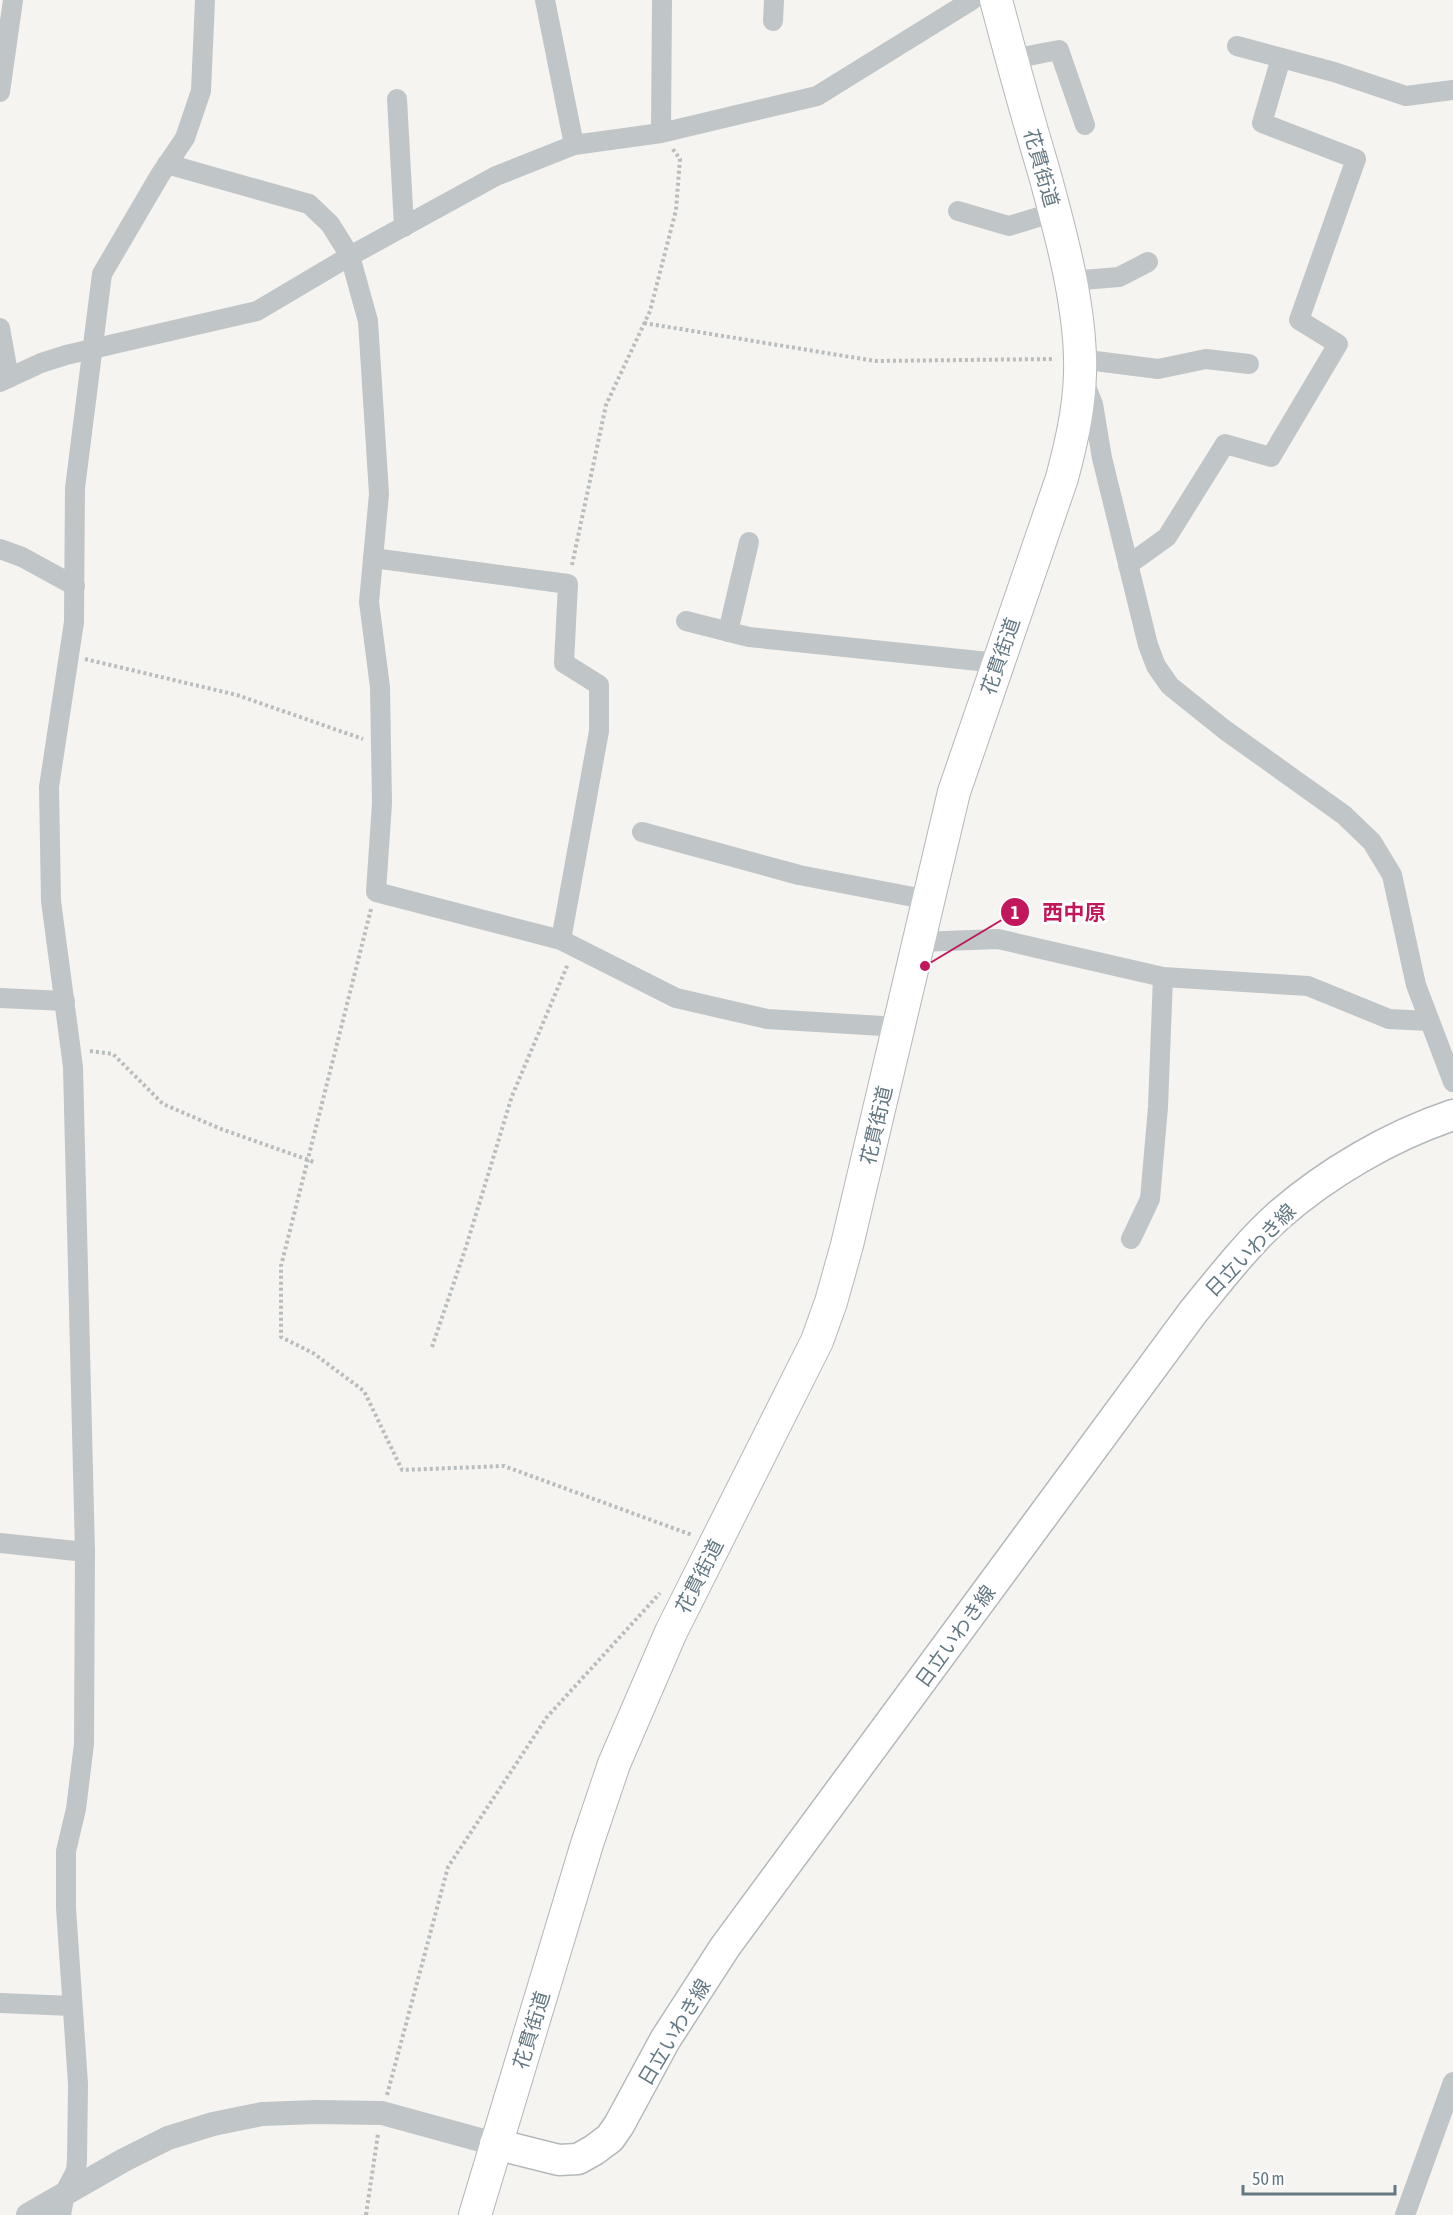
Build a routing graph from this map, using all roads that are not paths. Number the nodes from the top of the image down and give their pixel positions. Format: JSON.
{"nodes":[{"id":1,"x":13,"y":0,"type":"edge"},
{"id":2,"x":205,"y":0,"type":"edge"},
{"id":3,"x":545,"y":0,"type":"edge"},
{"id":4,"x":662,"y":0,"type":"edge"},
{"id":5,"x":774,"y":0,"type":"edge"},
{"id":6,"x":972,"y":0,"type":"edge"},
{"id":7,"x":996,"y":0,"type":"edge"},
{"id":8,"x":773,"y":21,"type":"dead end"},
{"id":9,"x":1237,"y":46,"type":"dead end"},
{"id":10,"x":1281,"y":58,"type":"junction"},
{"id":11,"x":1012,"y":59,"type":"junction"},
{"id":12,"x":1453,"y":90,"type":"edge"},
{"id":13,"x":0,"y":92,"type":"edge"},
{"id":14,"x":397,"y":99,"type":"dead end"},
{"id":15,"x":1084,"y":125,"type":"dead end"},
{"id":16,"x":661,"y":133,"type":"junction"},
{"id":17,"x":574,"y":145,"type":"junction"},
{"id":18,"x":167,"y":164,"type":"junction"},
{"id":19,"x":958,"y":211,"type":"dead end"},
{"id":20,"x":1055,"y":212,"type":"junction"},
{"id":21,"x":404,"y":227,"type":"junction"},
{"id":22,"x":350,"y":256,"type":"junction"},
{"id":23,"x":1148,"y":262,"type":"dead end"},
{"id":24,"x":1070,"y":281,"type":"junction"},
{"id":25,"x":0,"y":328,"type":"edge"},
{"id":26,"x":94,"y":348,"type":"junction"},
{"id":27,"x":1249,"y":364,"type":"dead end"},
{"id":28,"x":1080,"y":367,"type":"junction"},
{"id":29,"x":5,"y":380,"type":"edge"},
{"id":30,"x":749,"y":542,"type":"dead end"},
{"id":31,"x":0,"y":549,"type":"edge"},
{"id":32,"x":373,"y":558,"type":"junction"},
{"id":33,"x":1128,"y":565,"type":"junction"},
{"id":34,"x":75,"y":586,"type":"junction"},
{"id":35,"x":686,"y":621,"type":"dead end"},
{"id":36,"x":728,"y":632,"type":"junction"},
{"id":37,"x":998,"y":663,"type":"junction"},
{"id":38,"x":642,"y":832,"type":"dead end"},
{"id":39,"x":929,"y":900,"type":"junction"},
{"id":40,"x":919,"y":942,"type":"junction"},
{"id":41,"x":568,"y":944,"type":"junction"},
{"id":42,"x":1163,"y":977,"type":"junction"},
{"id":43,"x":0,"y":998,"type":"edge"},
{"id":44,"x":65,"y":1001,"type":"junction"},
{"id":45,"x":1429,"y":1021,"type":"junction"},
{"id":46,"x":899,"y":1027,"type":"junction"},
{"id":47,"x":1453,"y":1082,"type":"edge"},
{"id":48,"x":1453,"y":1115,"type":"edge"},
{"id":49,"x":1131,"y":1239,"type":"dead end"},
{"id":50,"x":0,"y":1543,"type":"edge"},
{"id":51,"x":85,"y":1552,"type":"junction"},
{"id":52,"x":0,"y":2003,"type":"edge"},
{"id":53,"x":72,"y":2006,"type":"junction"},
{"id":54,"x":1453,"y":2082,"type":"edge"},
{"id":55,"x":495,"y":2144,"type":"junction"},
{"id":56,"x":63,"y":2204,"type":"edge"},
{"id":57,"x":28,"y":2215,"type":"edge"},
{"id":58,"x":476,"y":2215,"type":"edge"},
{"id":59,"x":1405,"y":2215,"type":"edge"}],
"edges":[{"from":1,"to":13,"type":"street"},
{"from":2,"to":18,"type":"street"},
{"from":3,"to":17,"type":"street"},
{"from":4,"to":16,"type":"street"},
{"from":5,"to":8,"type":"street"},
{"from":6,"to":16,"type":"street"},
{"from":7,"to":11,"type":"highway","name":"花貫街道"},
{"from":9,"to":10,"type":"street"},
{"from":10,"to":12,"type":"street"},
{"from":10,"to":33,"type":"street"},
{"from":11,"to":15,"type":"street"},
{"from":11,"to":20,"type":"highway","name":"花貫街道"},
{"from":14,"to":21,"type":"street"},
{"from":16,"to":17,"type":"street"},
{"from":17,"to":21,"type":"street"},
{"from":18,"to":22,"type":"street"},
{"from":18,"to":26,"type":"street"},
{"from":19,"to":20,"type":"street"},
{"from":20,"to":24,"type":"highway","name":"花貫街道"},
{"from":21,"to":22,"type":"street"},
{"from":22,"to":26,"type":"street"},
{"from":22,"to":32,"type":"street"},
{"from":23,"to":24,"type":"street"},
{"from":24,"to":28,"type":"highway","name":"花貫街道"},
{"from":25,"to":29,"type":"street"},
{"from":26,"to":29,"type":"street"},
{"from":26,"to":34,"type":"street"},
{"from":27,"to":28,"type":"street"},
{"from":28,"to":33,"type":"street"},
{"from":28,"to":37,"type":"highway","name":"花貫街道"},
{"from":30,"to":36,"type":"street"},
{"from":31,"to":34,"type":"street"},
{"from":32,"to":41,"type":"street"},
{"from":32,"to":41,"type":"street"},
{"from":33,"to":45,"type":"street"},
{"from":34,"to":44,"type":"street"},
{"from":35,"to":36,"type":"street"},
{"from":36,"to":37,"type":"street"},
{"from":37,"to":39,"type":"highway","name":"花貫街道"},
{"from":38,"to":39,"type":"street"},
{"from":39,"to":40,"type":"highway","name":"花貫街道"},
{"from":40,"to":42,"type":"street"},
{"from":40,"to":46,"type":"highway","name":"花貫街道"},
{"from":41,"to":46,"type":"street"},
{"from":42,"to":45,"type":"street"},
{"from":42,"to":49,"type":"street"},
{"from":43,"to":44,"type":"street"},
{"from":44,"to":51,"type":"street"},
{"from":45,"to":47,"type":"street"},
{"from":46,"to":55,"type":"highway","name":"花貫街道"},
{"from":48,"to":55,"type":"main road","name":"日立いわき線"},
{"from":50,"to":51,"type":"street"},
{"from":51,"to":53,"type":"street"},
{"from":52,"to":53,"type":"street"},
{"from":53,"to":56,"type":"street"},
{"from":54,"to":59,"type":"street"},
{"from":55,"to":56,"type":"street"},
{"from":55,"to":58,"type":"highway","name":"花貫街道"},
{"from":56,"to":57,"type":"street"}]}
